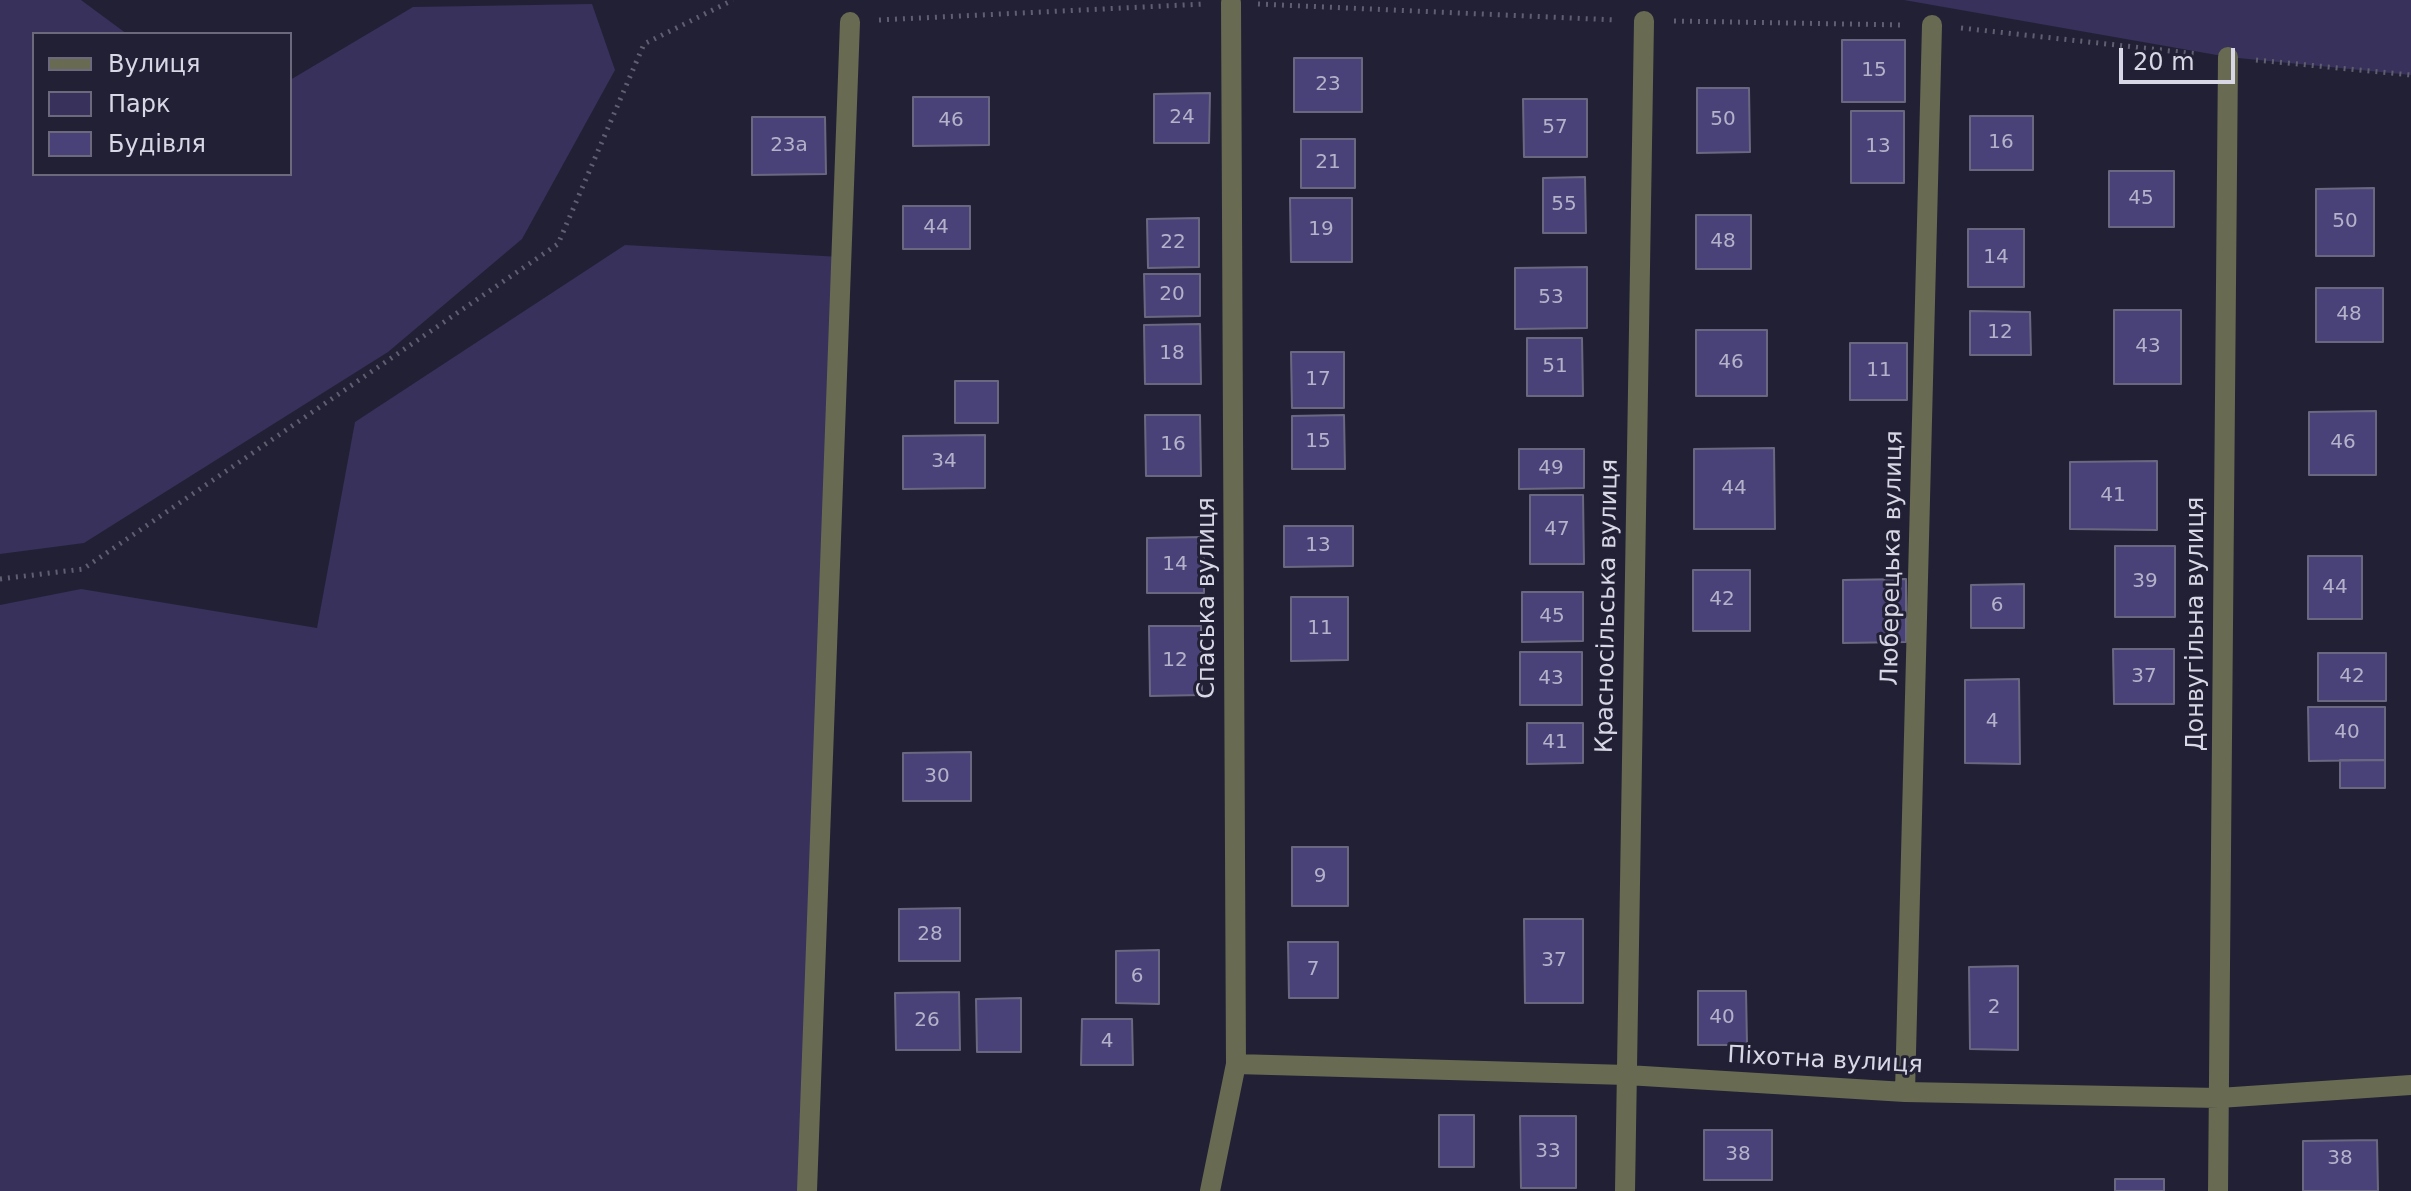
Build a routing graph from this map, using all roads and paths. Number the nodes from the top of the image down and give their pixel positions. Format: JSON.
{"nodes":[{"id":1,"x":733,"y":0,"type":"edge"},
{"id":2,"x":1231,"y":3,"type":"dead end"},
{"id":3,"x":1644,"y":21,"type":"dead end"},
{"id":4,"x":850,"y":22,"type":"dead end"},
{"id":5,"x":1932,"y":25,"type":"dead end"},
{"id":6,"x":2228,"y":57,"type":"dead end"},
{"id":7,"x":0,"y":579,"type":"edge"},
{"id":8,"x":1236,"y":1064,"type":"junction"},
{"id":9,"x":1627,"y":1075,"type":"junction"},
{"id":10,"x":2411,"y":1085,"type":"edge"},
{"id":11,"x":1905,"y":1092,"type":"junction"},
{"id":12,"x":2219,"y":1098,"type":"junction"},
{"id":13,"x":807,"y":1191,"type":"edge"},
{"id":14,"x":1210,"y":1191,"type":"edge"},
{"id":15,"x":1625,"y":1191,"type":"edge"},
{"id":16,"x":2218,"y":1191,"type":"edge"}],
"edges":[{"from":1,"to":7,"type":"path"},
{"from":2,"to":8,"type":"street","name":"Спаська вулиця"},
{"from":3,"to":9,"type":"street","name":"Красносільська вулиця"},
{"from":4,"to":13,"type":"street"},
{"from":5,"to":11,"type":"street","name":"Люберецька вулиця"},
{"from":6,"to":12,"type":"street","name":"Донвугільна вулиця"},
{"from":8,"to":9,"type":"street","name":"Піхотна вулиця"},
{"from":8,"to":14,"type":"street","name":"Спаська вулиця"},
{"from":9,"to":11,"type":"street","name":"Піхотна вулиця"},
{"from":9,"to":15,"type":"street","name":"Красносільська вулиця"},
{"from":10,"to":12,"type":"street","name":"Піхотна вулиця"},
{"from":11,"to":12,"type":"street","name":"Піхотна вулиця"},
{"from":12,"to":16,"type":"street","name":"Донвугільна вулиця"}]}
